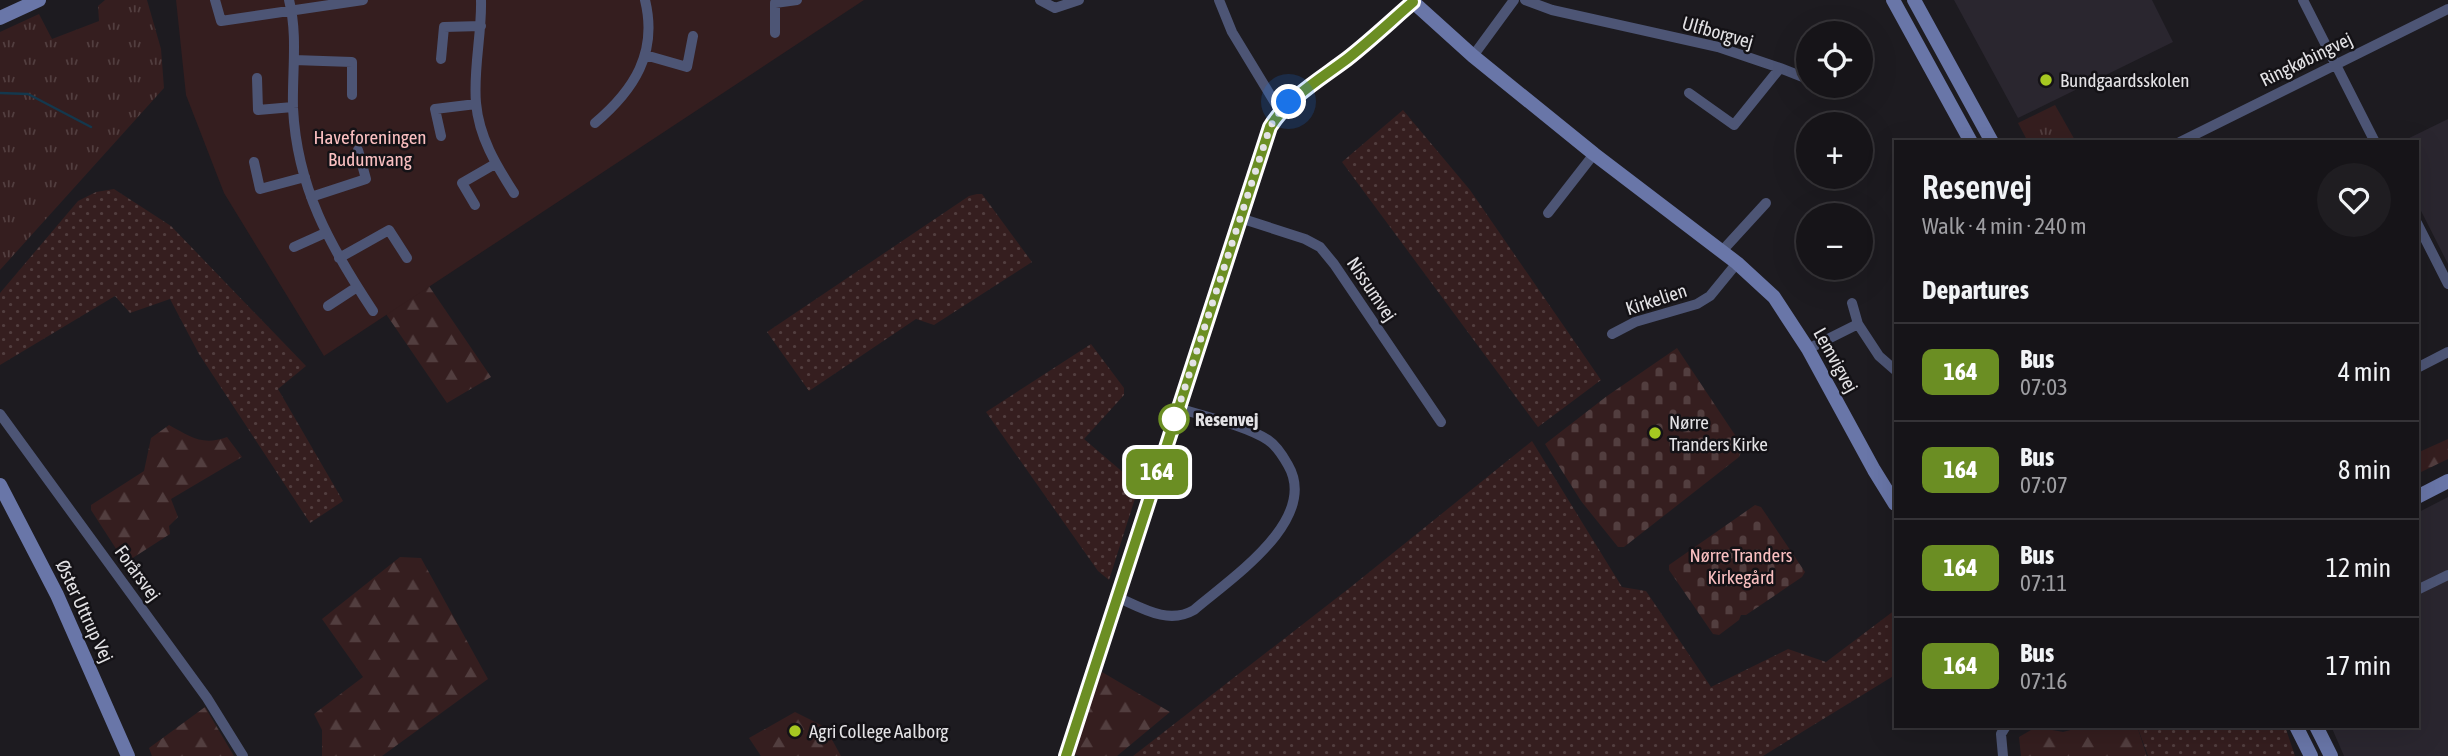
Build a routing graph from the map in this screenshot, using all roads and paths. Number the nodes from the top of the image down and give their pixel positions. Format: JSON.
{"nodes":[{"id":1,"x":39,"y":0,"type":"edge"},
{"id":2,"x":215,"y":0,"type":"edge"},
{"id":3,"x":363,"y":0,"type":"edge"},
{"id":4,"x":481,"y":0,"type":"edge"},
{"id":5,"x":645,"y":0,"type":"edge"},
{"id":6,"x":797,"y":0,"type":"edge"},
{"id":7,"x":1040,"y":0,"type":"edge"},
{"id":8,"x":1079,"y":0,"type":"edge"},
{"id":9,"x":1219,"y":0,"type":"edge"},
{"id":10,"x":1514,"y":0,"type":"edge"},
{"id":11,"x":1525,"y":0,"type":"edge"},
{"id":12,"x":1893,"y":0,"type":"edge"},
{"id":13,"x":1914,"y":0,"type":"edge"},
{"id":14,"x":2302,"y":0,"type":"edge"},
{"id":15,"x":1412,"y":1,"type":"edge"},
{"id":16,"x":290,"y":5,"type":"edge"},
{"id":17,"x":2448,"y":9,"type":"edge"},
{"id":18,"x":0,"y":18,"type":"edge"},
{"id":19,"x":481,"y":26,"type":"junction"},
{"id":20,"x":775,"y":33,"type":"dead end"},
{"id":21,"x":693,"y":36,"type":"dead end"},
{"id":22,"x":645,"y":55,"type":"junction"},
{"id":23,"x":1473,"y":56,"type":"junction"},
{"id":24,"x":441,"y":59,"type":"dead end"},
{"id":25,"x":294,"y":60,"type":"junction"},
{"id":26,"x":2336,"y":64,"type":"junction"},
{"id":27,"x":1780,"y":68,"type":"junction"},
{"id":28,"x":1796,"y":74,"type":"edge"},
{"id":29,"x":257,"y":78,"type":"dead end"},
{"id":30,"x":1689,"y":93,"type":"dead end"},
{"id":31,"x":352,"y":95,"type":"dead end"},
{"id":32,"x":476,"y":104,"type":"junction"},
{"id":33,"x":293,"y":107,"type":"junction"},
{"id":34,"x":1280,"y":111,"type":"junction"},
{"id":35,"x":595,"y":124,"type":"dead end"},
{"id":36,"x":441,"y":136,"type":"dead end"},
{"id":37,"x":1970,"y":140,"type":"edge"},
{"id":38,"x":1991,"y":140,"type":"edge"},
{"id":39,"x":2184,"y":140,"type":"edge"},
{"id":40,"x":2374,"y":140,"type":"edge"},
{"id":41,"x":358,"y":149,"type":"dead end"},
{"id":42,"x":1594,"y":154,"type":"junction"},
{"id":43,"x":254,"y":162,"type":"dead end"},
{"id":44,"x":495,"y":164,"type":"junction"},
{"id":45,"x":305,"y":177,"type":"junction"},
{"id":46,"x":514,"y":193,"type":"dead end"},
{"id":47,"x":311,"y":197,"type":"junction"},
{"id":48,"x":1766,"y":203,"type":"dead end"},
{"id":49,"x":475,"y":205,"type":"dead end"},
{"id":50,"x":1548,"y":213,"type":"dead end"},
{"id":51,"x":1240,"y":218,"type":"junction"},
{"id":52,"x":2419,"y":227,"type":"edge"},
{"id":53,"x":325,"y":233,"type":"junction"},
{"id":54,"x":294,"y":247,"type":"dead end"},
{"id":55,"x":1722,"y":251,"type":"junction"},
{"id":56,"x":339,"y":258,"type":"junction"},
{"id":57,"x":407,"y":258,"type":"dead end"},
{"id":58,"x":1737,"y":263,"type":"junction"},
{"id":59,"x":2448,"y":284,"type":"edge"},
{"id":60,"x":357,"y":287,"type":"junction"},
{"id":61,"x":1852,"y":303,"type":"dead end"},
{"id":62,"x":328,"y":306,"type":"dead end"},
{"id":63,"x":373,"y":311,"type":"dead end"},
{"id":64,"x":1858,"y":324,"type":"junction"},
{"id":65,"x":1612,"y":334,"type":"dead end"},
{"id":66,"x":1808,"y":349,"type":"junction"},
{"id":67,"x":2448,"y":352,"type":"edge"},
{"id":68,"x":2419,"y":367,"type":"edge"},
{"id":69,"x":1894,"y":369,"type":"edge"},
{"id":70,"x":1178,"y":408,"type":"junction"},
{"id":71,"x":0,"y":414,"type":"edge"},
{"id":72,"x":1441,"y":422,"type":"dead end"},
{"id":73,"x":2448,"y":481,"type":"edge"},
{"id":74,"x":0,"y":485,"type":"edge"},
{"id":75,"x":2419,"y":495,"type":"edge"},
{"id":76,"x":1894,"y":502,"type":"edge"},
{"id":77,"x":2448,"y":575,"type":"edge"},
{"id":78,"x":2419,"y":589,"type":"edge"},
{"id":79,"x":1117,"y":597,"type":"junction"},
{"id":80,"x":2005,"y":728,"type":"edge"},
{"id":81,"x":2297,"y":728,"type":"edge"},
{"id":82,"x":2317,"y":728,"type":"edge"},
{"id":83,"x":128,"y":756,"type":"edge"},
{"id":84,"x":243,"y":756,"type":"edge"},
{"id":85,"x":1066,"y":756,"type":"edge"},
{"id":86,"x":2003,"y":756,"type":"edge"},
{"id":87,"x":2311,"y":756,"type":"edge"},
{"id":88,"x":2331,"y":756,"type":"edge"}],
"edges":[{"from":1,"to":18,"type":"street"},
{"from":2,"to":16,"type":"street"},
{"from":3,"to":16,"type":"street"},
{"from":4,"to":19,"type":"street"},
{"from":5,"to":22,"type":"street"},
{"from":6,"to":20,"type":"street"},
{"from":7,"to":8,"type":"street"},
{"from":9,"to":34,"type":"street"},
{"from":10,"to":23,"type":"street"},
{"from":11,"to":27,"type":"street","name":"Ulfborgvej"},
{"from":12,"to":37,"type":"street"},
{"from":13,"to":38,"type":"street"},
{"from":14,"to":26,"type":"street"},
{"from":15,"to":23,"type":"street","name":"Lemvigvej"},
{"from":15,"to":34,"type":"street"},
{"from":16,"to":25,"type":"street"},
{"from":17,"to":26,"type":"street","name":"Ringkøbingvej"},
{"from":19,"to":24,"type":"street"},
{"from":19,"to":32,"type":"street"},
{"from":21,"to":22,"type":"street"},
{"from":22,"to":35,"type":"street"},
{"from":23,"to":42,"type":"street","name":"Lemvigvej"},
{"from":25,"to":31,"type":"street"},
{"from":25,"to":33,"type":"street"},
{"from":26,"to":39,"type":"street","name":"Ringkøbingvej"},
{"from":26,"to":40,"type":"street"},
{"from":27,"to":28,"type":"street","name":"Ulfborgvej"},
{"from":27,"to":30,"type":"street"},
{"from":29,"to":33,"type":"street"},
{"from":32,"to":36,"type":"street"},
{"from":32,"to":44,"type":"street"},
{"from":33,"to":45,"type":"street"},
{"from":34,"to":51,"type":"street"},
{"from":41,"to":47,"type":"street"},
{"from":42,"to":50,"type":"street"},
{"from":42,"to":55,"type":"street","name":"Lemvigvej"},
{"from":43,"to":45,"type":"street"},
{"from":44,"to":46,"type":"street"},
{"from":44,"to":49,"type":"street"},
{"from":45,"to":47,"type":"street"},
{"from":47,"to":53,"type":"street"},
{"from":48,"to":55,"type":"street"},
{"from":51,"to":70,"type":"street"},
{"from":51,"to":72,"type":"street","name":"Nissumvej"},
{"from":52,"to":59,"type":"street"},
{"from":53,"to":54,"type":"street"},
{"from":53,"to":56,"type":"street"},
{"from":55,"to":58,"type":"street","name":"Lemvigvej"},
{"from":56,"to":57,"type":"street"},
{"from":56,"to":60,"type":"street"},
{"from":58,"to":65,"type":"street","name":"Kirkelien"},
{"from":58,"to":66,"type":"street","name":"Lemvigvej"},
{"from":60,"to":62,"type":"street"},
{"from":60,"to":63,"type":"street"},
{"from":61,"to":64,"type":"street"},
{"from":64,"to":66,"type":"street"},
{"from":64,"to":69,"type":"street"},
{"from":66,"to":76,"type":"street","name":"Lemvigvej"},
{"from":67,"to":68,"type":"street"},
{"from":70,"to":79,"type":"street"},
{"from":70,"to":79,"type":"street"},
{"from":71,"to":84,"type":"street","name":"Forårsvej"},
{"from":73,"to":75,"type":"street"},
{"from":74,"to":83,"type":"street","name":"Øster Uttrup Vej"},
{"from":77,"to":78,"type":"street"},
{"from":79,"to":85,"type":"street"},
{"from":80,"to":86,"type":"street"},
{"from":81,"to":87,"type":"street"},
{"from":82,"to":88,"type":"street"}]}
